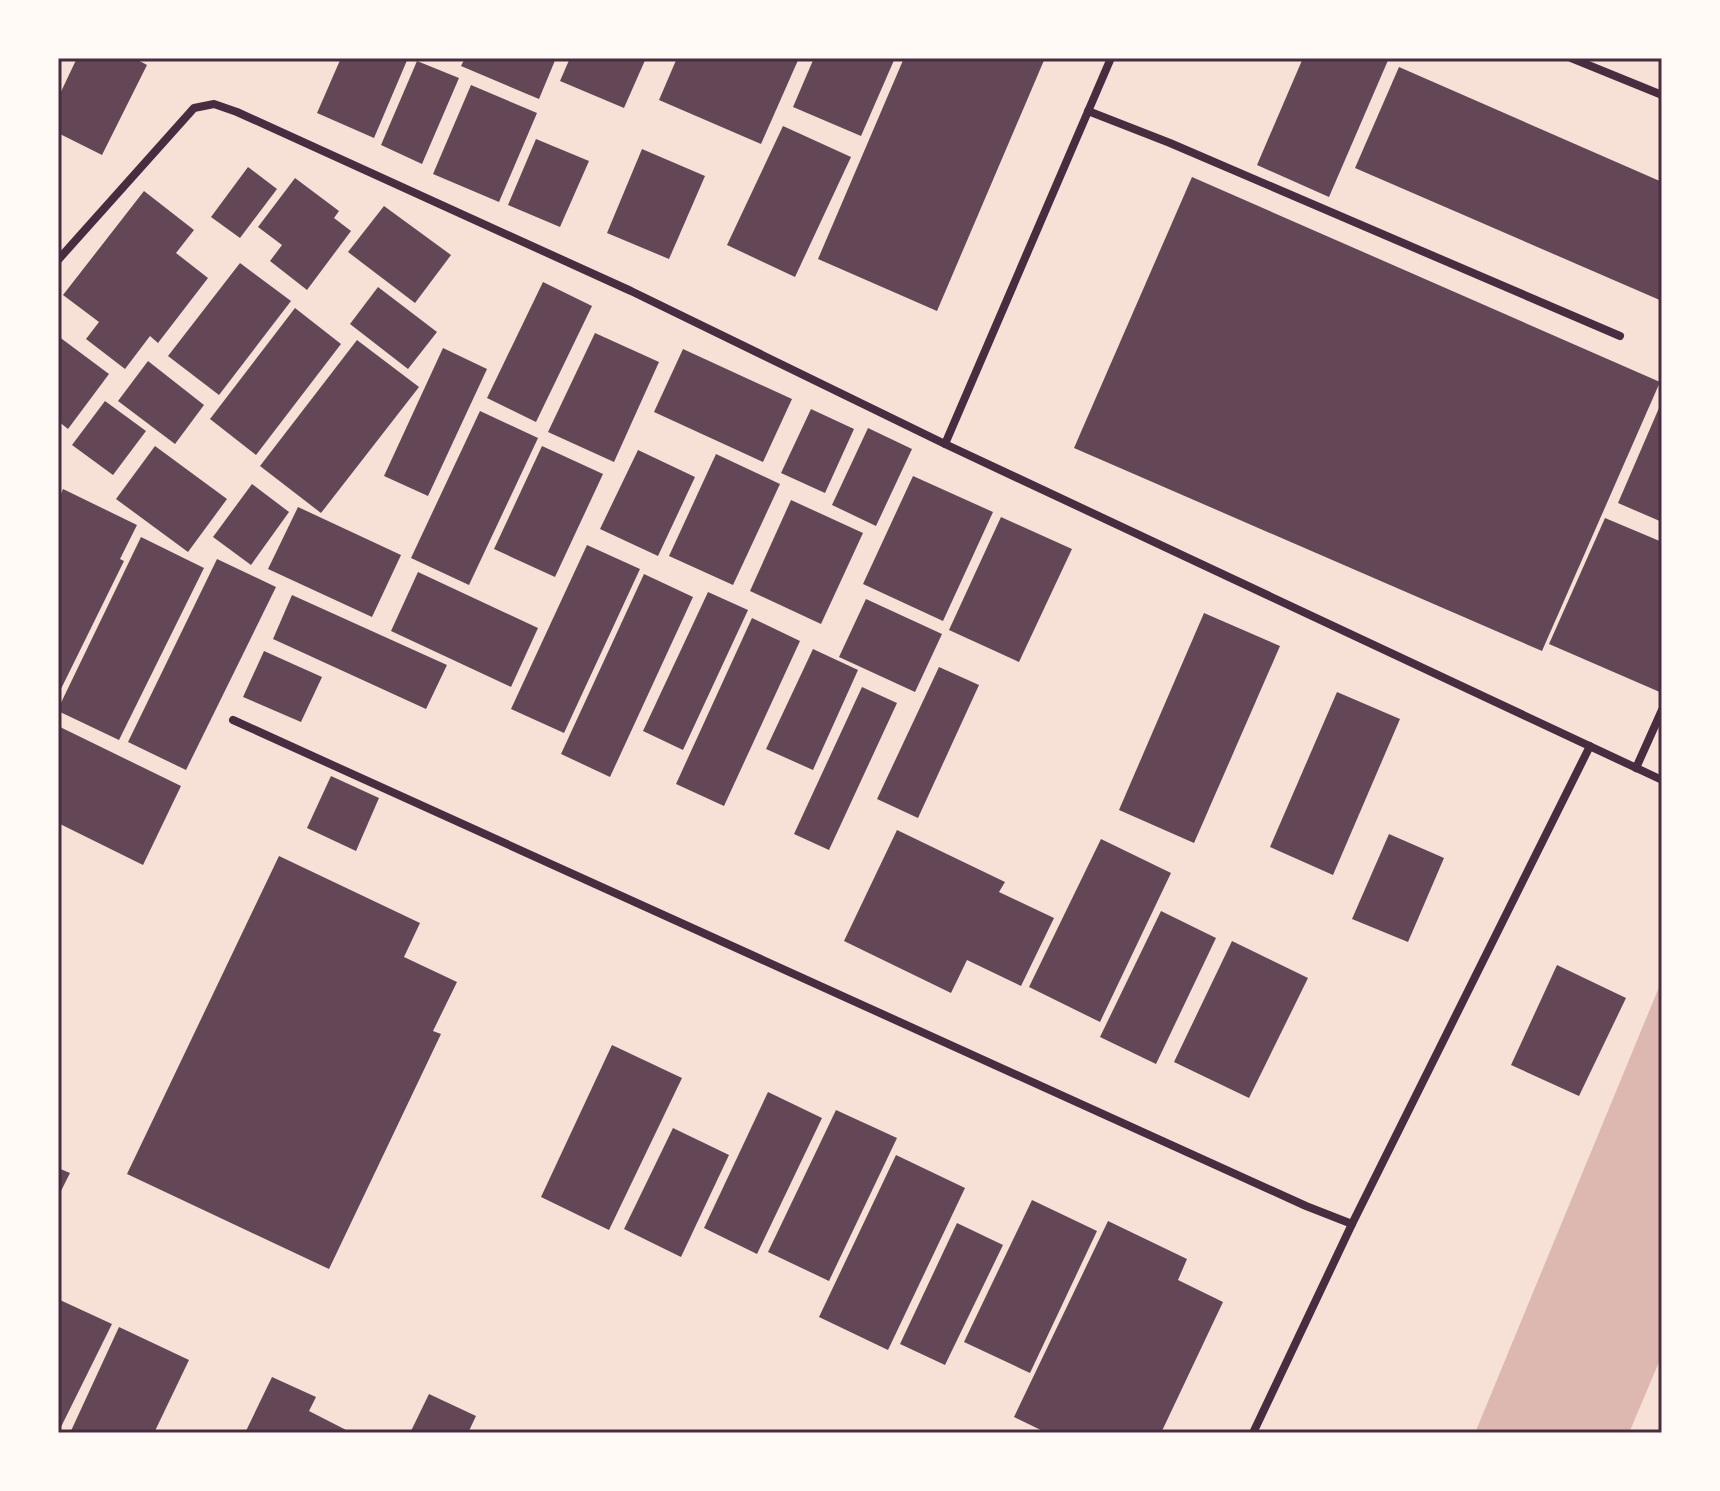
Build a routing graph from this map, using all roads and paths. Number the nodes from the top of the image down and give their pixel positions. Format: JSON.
{"nodes":[{"id":1,"x":1111,"y":58,"type":"edge"},
{"id":2,"x":1571,"y":58,"type":"edge"},
{"id":3,"x":1662,"y":95,"type":"edge"},
{"id":4,"x":1088,"y":111,"type":"junction"},
{"id":5,"x":58,"y":260,"type":"edge"},
{"id":6,"x":1620,"y":336,"type":"dead end"},
{"id":7,"x":945,"y":444,"type":"junction"},
{"id":8,"x":1662,"y":710,"type":"edge"},
{"id":9,"x":233,"y":720,"type":"dead end"},
{"id":10,"x":1590,"y":746,"type":"junction"},
{"id":11,"x":1636,"y":768,"type":"junction"},
{"id":12,"x":1662,"y":780,"type":"edge"},
{"id":13,"x":1352,"y":1224,"type":"junction"},
{"id":14,"x":1253,"y":1433,"type":"edge"}],
"edges":[{"from":1,"to":4,"type":"street"},
{"from":2,"to":3,"type":"street"},
{"from":4,"to":6,"type":"street"},
{"from":4,"to":7,"type":"street"},
{"from":5,"to":7,"type":"street"},
{"from":7,"to":10,"type":"street"},
{"from":8,"to":11,"type":"street"},
{"from":9,"to":13,"type":"street"},
{"from":10,"to":11,"type":"street"},
{"from":10,"to":13,"type":"street"},
{"from":11,"to":12,"type":"street"},
{"from":13,"to":14,"type":"street"}]}
